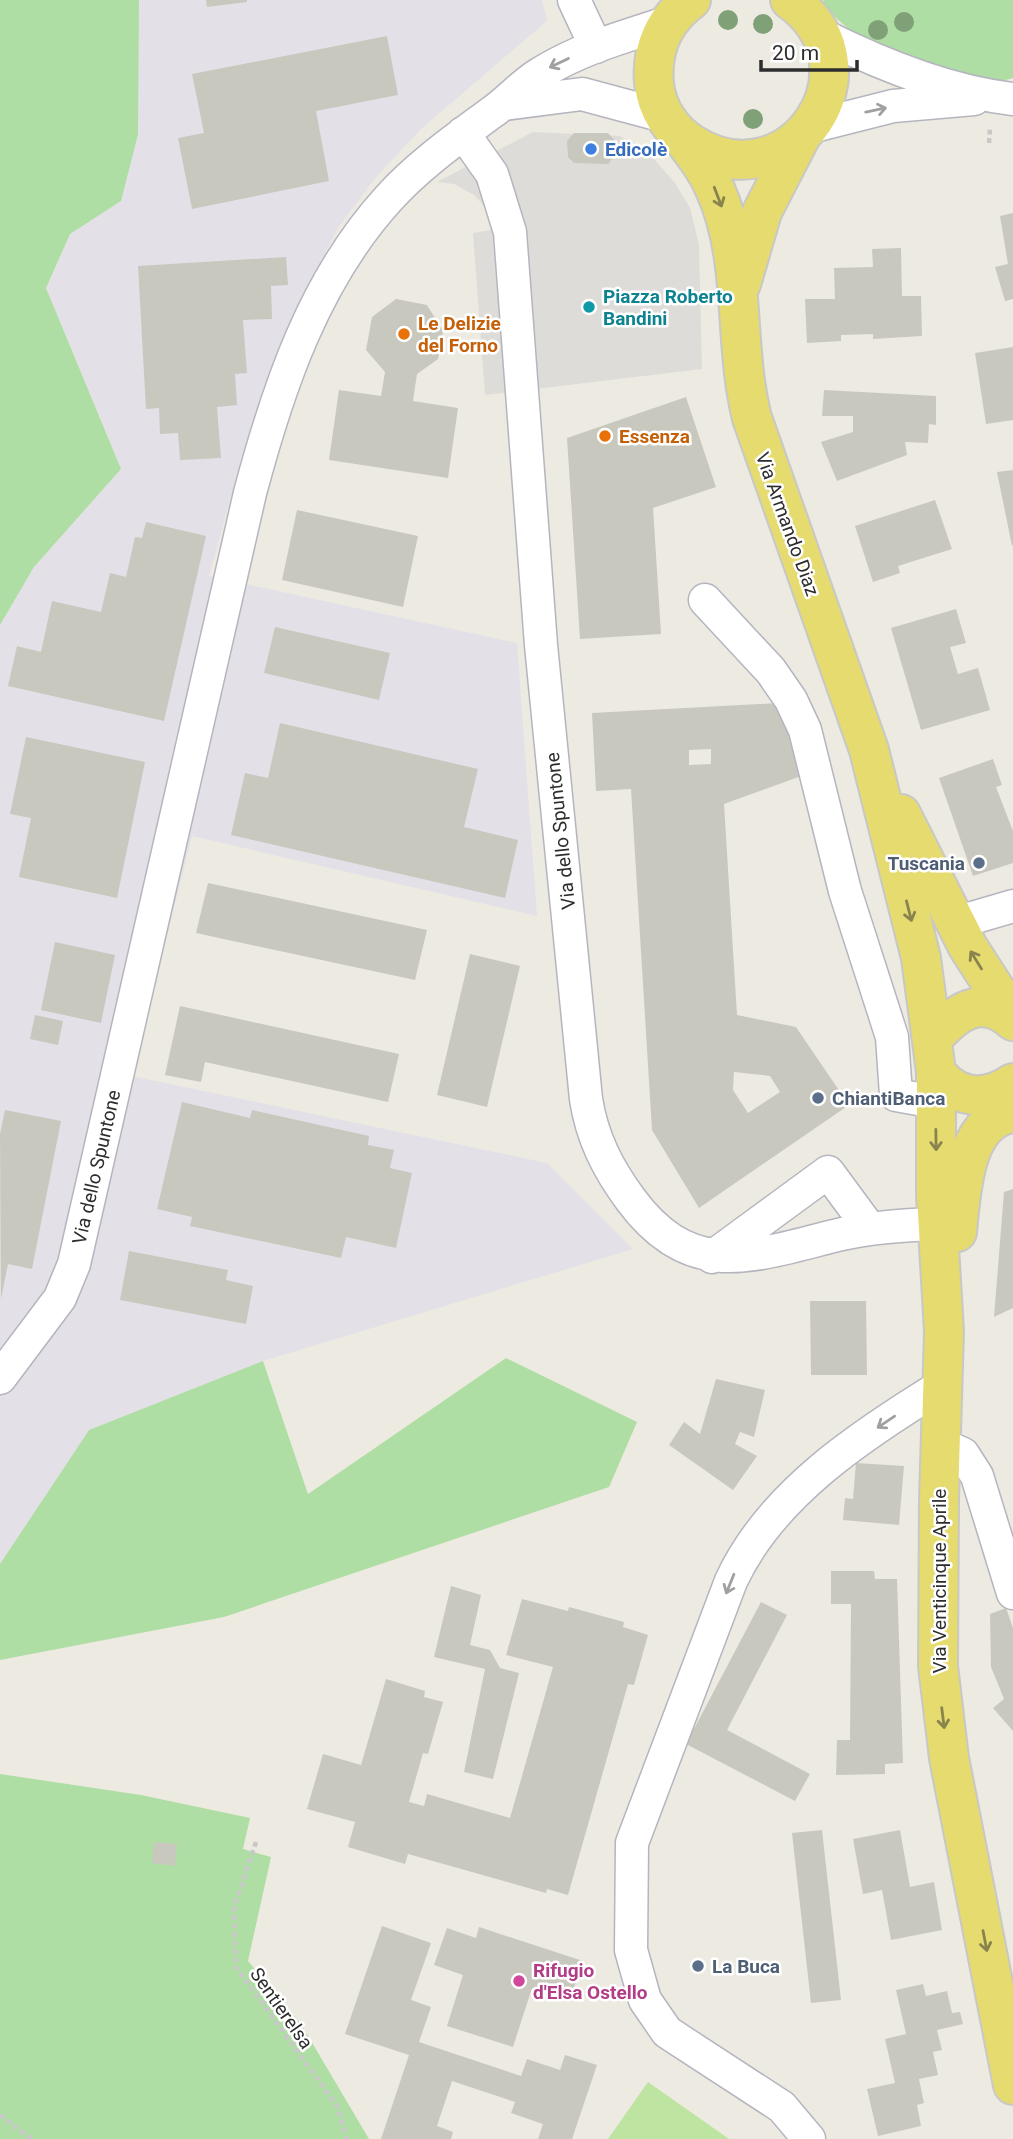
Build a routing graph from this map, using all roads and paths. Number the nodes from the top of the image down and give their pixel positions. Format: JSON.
{"nodes":[{"id":1,"x":574,"y":0,"type":"edge"},
{"id":2,"x":685,"y":6,"type":"edge"},
{"id":3,"x":803,"y":11,"type":"edge"},
{"id":4,"x":597,"y":47,"type":"junction"},
{"id":5,"x":1003,"y":98,"type":"edge"},
{"id":6,"x":504,"y":104,"type":"junction"},
{"id":7,"x":673,"y":127,"type":"junction"},
{"id":8,"x":463,"y":133,"type":"junction"},
{"id":9,"x":805,"y":133,"type":"junction"},
{"id":10,"x":738,"y":292,"type":"junction"},
{"id":11,"x":705,"y":600,"type":"dead end"},
{"id":12,"x":869,"y":750,"type":"junction"},
{"id":13,"x":1013,"y":906,"type":"edge"},
{"id":14,"x":956,"y":923,"type":"junction"},
{"id":15,"x":921,"y":958,"type":"junction"},
{"id":16,"x":1013,"y":1019,"type":"edge"},
{"id":17,"x":892,"y":1037,"type":"junction"},
{"id":18,"x":935,"y":1070,"type":"junction"},
{"id":19,"x":1013,"y":1083,"type":"edge"},
{"id":20,"x":1013,"y":1112,"type":"edge"},
{"id":21,"x":937,"y":1224,"type":"junction"},
{"id":22,"x":870,"y":1229,"type":"junction"},
{"id":23,"x":712,"y":1256,"type":"junction"},
{"id":24,"x":944,"y":1331,"type":"junction"},
{"id":25,"x":0,"y":1378,"type":"edge"},
{"id":26,"x":943,"y":1384,"type":"junction"},
{"id":27,"x":940,"y":1444,"type":"junction"},
{"id":28,"x":1013,"y":1593,"type":"edge"},
{"id":29,"x":256,"y":1842,"type":"dead end"},
{"id":30,"x":1013,"y":2085,"type":"edge"},
{"id":31,"x":0,"y":2115,"type":"edge"},
{"id":32,"x":31,"y":2139,"type":"edge"},
{"id":33,"x":347,"y":2139,"type":"edge"},
{"id":34,"x":809,"y":2139,"type":"edge"}],
"edges":[{"from":1,"to":4,"type":"street"},
{"from":2,"to":4,"type":"street","name":"Via dello Spuntone"},
{"from":2,"to":7,"type":"main road","name":"Via Armando Diaz"},
{"from":3,"to":5,"type":"street"},
{"from":3,"to":9,"type":"main road","name":"Via Armando Diaz"},
{"from":4,"to":6,"type":"street","name":"Via dello Spuntone","one_way":true},
{"from":9,"to":5,"type":"street","one_way":true},
{"from":6,"to":7,"type":"street","name":"Via dello Spuntone"},
{"from":6,"to":8,"type":"street","name":"Via dello Spuntone"},
{"from":7,"to":9,"type":"main road"},
{"from":7,"to":10,"type":"main road","name":"Via Armando Diaz","one_way":true},
{"from":8,"to":23,"type":"street","name":"Via dello Spuntone"},
{"from":8,"to":25,"type":"street","name":"Via dello Spuntone"},
{"from":9,"to":10,"type":"main road","name":"Via Armando Diaz"},
{"from":10,"to":12,"type":"main road","name":"Via Armando Diaz"},
{"from":11,"to":17,"type":"street"},
{"from":12,"to":14,"type":"main road","name":"Via Armando Diaz"},
{"from":12,"to":15,"type":"main road","name":"Via Armando Diaz","one_way":true},
{"from":13,"to":14,"type":"street"},
{"from":14,"to":15,"type":"main road"},
{"from":16,"to":14,"type":"main road","name":"Via Armando Diaz","one_way":true},
{"from":15,"to":18,"type":"main road","name":"Via Armando Diaz"},
{"from":16,"to":18,"type":"main road"},
{"from":17,"to":18,"type":"street"},
{"from":17,"to":18,"type":"street"},
{"from":18,"to":19,"type":"main road"},
{"from":18,"to":21,"type":"main road","name":"Via Venticinque Aprile","one_way":true},
{"from":20,"to":24,"type":"main road"},
{"from":21,"to":22,"type":"street","name":"Via dello Spuntone"},
{"from":21,"to":24,"type":"main road","name":"Via Venticinque Aprile"},
{"from":22,"to":23,"type":"street","name":"Via dello Spuntone"},
{"from":22,"to":23,"type":"street"},
{"from":24,"to":26,"type":"main road","name":"Via Venticinque Aprile"},
{"from":26,"to":27,"type":"main road","name":"Via Venticinque Aprile"},
{"from":26,"to":34,"type":"street","one_way":true},
{"from":27,"to":28,"type":"street"},
{"from":27,"to":30,"type":"main road","name":"Via Venticinque Aprile","one_way":true},
{"from":29,"to":33,"type":"path","name":"Sentierelsa"},
{"from":31,"to":32,"type":"path"}]}
